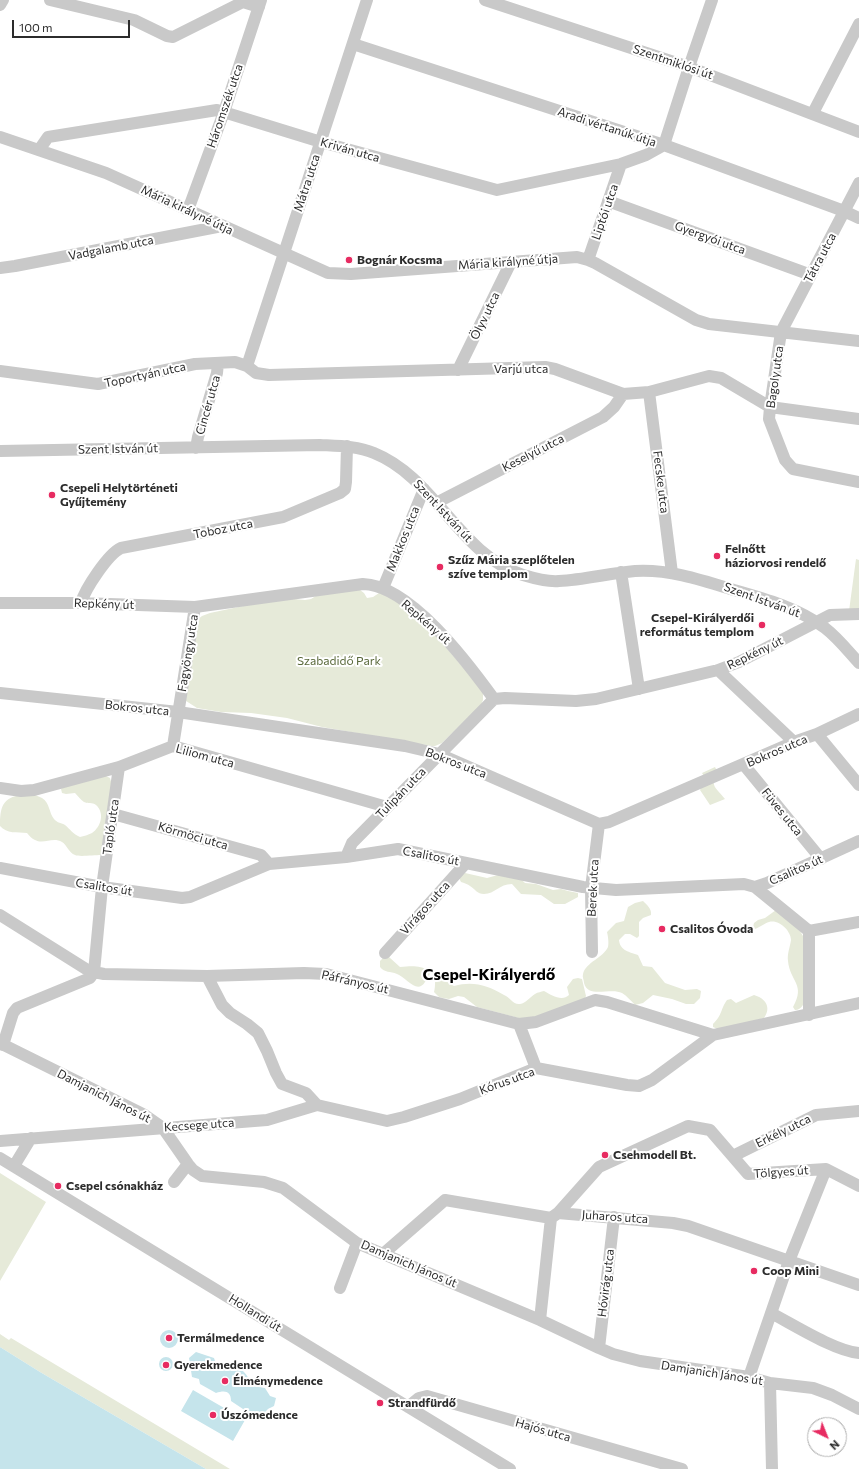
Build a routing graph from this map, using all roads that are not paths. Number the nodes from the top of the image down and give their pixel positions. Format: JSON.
{"nodes":[{"id":1,"x":3,"y":0,"type":"edge"},
{"id":2,"x":50,"y":0,"type":"edge"},
{"id":3,"x":367,"y":0,"type":"edge"},
{"id":4,"x":485,"y":0,"type":"edge"},
{"id":5,"x":712,"y":0,"type":"edge"},
{"id":6,"x":260,"y":4,"type":"edge"},
{"id":7,"x":0,"y":5,"type":"edge"},
{"id":8,"x":859,"y":24,"type":"edge"},
{"id":9,"x":353,"y":44,"type":"junction"},
{"id":10,"x":689,"y":67,"type":"junction"},
{"id":11,"x":224,"y":112,"type":"junction"},
{"id":12,"x":813,"y":114,"type":"junction"},
{"id":13,"x":859,"y":132,"type":"edge"},
{"id":14,"x":0,"y":137,"type":"edge"},
{"id":15,"x":321,"y":142,"type":"junction"},
{"id":16,"x":664,"y":145,"type":"junction"},
{"id":17,"x":40,"y":150,"type":"junction"},
{"id":18,"x":621,"y":164,"type":"junction"},
{"id":19,"x":859,"y":183,"type":"edge"},
{"id":20,"x":608,"y":201,"type":"junction"},
{"id":21,"x":188,"y":210,"type":"junction"},
{"id":22,"x":844,"y":211,"type":"junction"},
{"id":23,"x":859,"y":218,"type":"edge"},
{"id":24,"x":222,"y":226,"type":"junction"},
{"id":25,"x":284,"y":254,"type":"junction"},
{"id":26,"x":588,"y":260,"type":"junction"},
{"id":27,"x":511,"y":262,"type":"junction"},
{"id":28,"x":0,"y":268,"type":"edge"},
{"id":29,"x":811,"y":275,"type":"junction"},
{"id":30,"x":781,"y":332,"type":"junction"},
{"id":31,"x":859,"y":341,"type":"edge"},
{"id":32,"x":218,"y":362,"type":"junction"},
{"id":33,"x":247,"y":366,"type":"junction"},
{"id":34,"x":458,"y":370,"type":"junction"},
{"id":35,"x":0,"y":371,"type":"edge"},
{"id":36,"x":649,"y":392,"type":"junction"},
{"id":37,"x":623,"y":394,"type":"junction"},
{"id":38,"x":770,"y":407,"type":"junction"},
{"id":39,"x":859,"y":418,"type":"edge"},
{"id":40,"x":347,"y":446,"type":"junction"},
{"id":41,"x":196,"y":448,"type":"junction"},
{"id":42,"x":0,"y":451,"type":"edge"},
{"id":43,"x":859,"y":482,"type":"edge"},
{"id":44,"x":424,"y":489,"type":"junction"},
{"id":45,"x":436,"y":503,"type":"junction"},
{"id":46,"x":621,"y":572,"type":"junction"},
{"id":47,"x":672,"y":573,"type":"junction"},
{"id":48,"x":383,"y":588,"type":"junction"},
{"id":49,"x":0,"y":603,"type":"edge"},
{"id":50,"x":81,"y":603,"type":"junction"},
{"id":51,"x":195,"y":607,"type":"junction"},
{"id":52,"x":859,"y":614,"type":"edge"},
{"id":53,"x":816,"y":622,"type":"junction"},
{"id":54,"x":859,"y":663,"type":"edge"},
{"id":55,"x":718,"y":670,"type":"junction"},
{"id":56,"x":639,"y":689,"type":"junction"},
{"id":57,"x":0,"y":693,"type":"edge"},
{"id":58,"x":494,"y":699,"type":"junction"},
{"id":59,"x":178,"y":712,"type":"junction"},
{"id":60,"x":859,"y":714,"type":"edge"},
{"id":61,"x":817,"y":734,"type":"junction"},
{"id":62,"x":794,"y":742,"type":"junction"},
{"id":63,"x":173,"y":746,"type":"junction"},
{"id":64,"x":439,"y":754,"type":"junction"},
{"id":65,"x":744,"y":765,"type":"junction"},
{"id":66,"x":119,"y":766,"type":"junction"},
{"id":67,"x":859,"y":785,"type":"edge"},
{"id":68,"x":0,"y":788,"type":"edge"},
{"id":69,"x":387,"y":807,"type":"junction"},
{"id":70,"x":113,"y":814,"type":"junction"},
{"id":71,"x":599,"y":824,"type":"junction"},
{"id":72,"x":859,"y":841,"type":"edge"},
{"id":73,"x":346,"y":857,"type":"junction"},
{"id":74,"x":821,"y":859,"type":"junction"},
{"id":75,"x":466,"y":863,"type":"junction"},
{"id":76,"x":269,"y":864,"type":"junction"},
{"id":77,"x":0,"y":868,"type":"edge"},
{"id":78,"x":102,"y":887,"type":"junction"},
{"id":79,"x":755,"y":887,"type":"junction"},
{"id":80,"x":591,"y":888,"type":"junction"},
{"id":81,"x":0,"y":915,"type":"edge"},
{"id":82,"x":859,"y":922,"type":"edge"},
{"id":83,"x":809,"y":931,"type":"junction"},
{"id":84,"x":592,"y":952,"type":"dead end"},
{"id":85,"x":385,"y":953,"type":"dead end"},
{"id":86,"x":94,"y":972,"type":"junction"},
{"id":87,"x":207,"y":976,"type":"junction"},
{"id":88,"x":859,"y":1003,"type":"edge"},
{"id":89,"x":809,"y":1015,"type":"junction"},
{"id":90,"x":519,"y":1024,"type":"junction"},
{"id":91,"x":713,"y":1035,"type":"junction"},
{"id":92,"x":2,"y":1044,"type":"edge"},
{"id":93,"x":536,"y":1068,"type":"junction"},
{"id":94,"x":317,"y":1105,"type":"junction"},
{"id":95,"x":859,"y":1111,"type":"edge"},
{"id":96,"x":162,"y":1128,"type":"junction"},
{"id":97,"x":31,"y":1138,"type":"junction"},
{"id":98,"x":0,"y":1141,"type":"edge"},
{"id":99,"x":733,"y":1156,"type":"junction"},
{"id":100,"x":0,"y":1158,"type":"edge"},
{"id":101,"x":188,"y":1164,"type":"junction"},
{"id":102,"x":14,"y":1166,"type":"junction"},
{"id":103,"x":826,"y":1169,"type":"junction"},
{"id":104,"x":174,"y":1182,"type":"dead end"},
{"id":105,"x":859,"y":1186,"type":"edge"},
{"id":106,"x":554,"y":1216,"type":"junction"},
{"id":107,"x":614,"y":1217,"type":"junction"},
{"id":108,"x":357,"y":1243,"type":"junction"},
{"id":109,"x":383,"y":1254,"type":"junction"},
{"id":110,"x":789,"y":1261,"type":"junction"},
{"id":111,"x":859,"y":1285,"type":"edge"},
{"id":112,"x":340,"y":1288,"type":"dead end"},
{"id":113,"x":771,"y":1313,"type":"junction"},
{"id":114,"x":540,"y":1320,"type":"junction"},
{"id":115,"x":599,"y":1348,"type":"junction"},
{"id":116,"x":859,"y":1353,"type":"edge"},
{"id":117,"x":749,"y":1378,"type":"junction"},
{"id":118,"x":770,"y":1383,"type":"junction"},
{"id":119,"x":408,"y":1407,"type":"junction"},
{"id":120,"x":859,"y":1409,"type":"edge"},
{"id":121,"x":510,"y":1469,"type":"edge"},
{"id":122,"x":682,"y":1469,"type":"edge"},
{"id":123,"x":772,"y":1469,"type":"edge"}],
"edges":[{"from":1,"to":7,"type":"street"},
{"from":2,"to":6,"type":"street"},
{"from":3,"to":9,"type":"street","name":"Mátra utca"},
{"from":4,"to":10,"type":"street","name":"Szentmiklósi út"},
{"from":5,"to":10,"type":"street"},
{"from":6,"to":11,"type":"street","name":"Háromszék utca"},
{"from":8,"to":12,"type":"street"},
{"from":9,"to":15,"type":"street","name":"Mátra utca"},
{"from":9,"to":16,"type":"street","name":"Aradi vértanúk útja"},
{"from":10,"to":12,"type":"street","name":"Szentmiklósi út"},
{"from":10,"to":16,"type":"street"},
{"from":11,"to":15,"type":"street","name":"Kriván utca"},
{"from":11,"to":17,"type":"street","name":"Kriván utca"},
{"from":11,"to":21,"type":"street","name":"Háromszék utca"},
{"from":12,"to":13,"type":"street","name":"Szentmiklósi út"},
{"from":14,"to":17,"type":"street","name":"Mária királyné útja"},
{"from":15,"to":18,"type":"street","name":"Kriván utca"},
{"from":15,"to":25,"type":"street","name":"Mátra utca"},
{"from":16,"to":18,"type":"street","name":"Kriván utca"},
{"from":16,"to":22,"type":"street","name":"Aradi vértanúk útja"},
{"from":17,"to":21,"type":"street","name":"Mária királyné útja"},
{"from":18,"to":20,"type":"street","name":"Liptói utca"},
{"from":19,"to":22,"type":"street","name":"Tátra utca"},
{"from":20,"to":26,"type":"street","name":"Liptói utca"},
{"from":20,"to":29,"type":"street","name":"Gyergyói utca"},
{"from":21,"to":24,"type":"street","name":"Mária királyné útja"},
{"from":22,"to":23,"type":"street","name":"Aradi vértanúk útja"},
{"from":22,"to":29,"type":"street","name":"Tátra utca"},
{"from":24,"to":25,"type":"street","name":"Mária királyné útja"},
{"from":24,"to":28,"type":"street","name":"Vadgalamb utca"},
{"from":25,"to":27,"type":"street","name":"Mária királyné útja"},
{"from":25,"to":33,"type":"street","name":"Mátra utca"},
{"from":26,"to":27,"type":"street","name":"Mária királyné útja"},
{"from":26,"to":30,"type":"street","name":"Mária királyné útja"},
{"from":27,"to":34,"type":"street","name":"Ölyv utca"},
{"from":29,"to":30,"type":"street","name":"Tátra utca"},
{"from":30,"to":31,"type":"street","name":"Mária királyné útja"},
{"from":30,"to":38,"type":"street","name":"Bagoly utca"},
{"from":32,"to":33,"type":"street","name":"Varjú utca"},
{"from":32,"to":35,"type":"street","name":"Toportyán utca"},
{"from":32,"to":41,"type":"street","name":"Cincér utca"},
{"from":33,"to":34,"type":"street","name":"Varjú utca"},
{"from":34,"to":37,"type":"street","name":"Varjú utca"},
{"from":36,"to":37,"type":"street","name":"Varjú utca"},
{"from":36,"to":38,"type":"street","name":"Varjú utca"},
{"from":36,"to":47,"type":"street","name":"Fecske utca"},
{"from":37,"to":45,"type":"street","name":"Keselyű utca"},
{"from":38,"to":39,"type":"street","name":"Varjú utca"},
{"from":38,"to":43,"type":"street","name":"Bagoly utca"},
{"from":40,"to":41,"type":"street","name":"Szent István út"},
{"from":40,"to":44,"type":"street","name":"Szent István út"},
{"from":40,"to":50,"type":"street","name":"Toboz utca"},
{"from":41,"to":42,"type":"street","name":"Szent István út"},
{"from":44,"to":45,"type":"street","name":"Szent István út"},
{"from":44,"to":48,"type":"street","name":"Makkos utca"},
{"from":45,"to":46,"type":"street","name":"Szent István út"},
{"from":46,"to":47,"type":"street","name":"Szent István út"},
{"from":46,"to":56,"type":"street"},
{"from":47,"to":53,"type":"street","name":"Szent István út"},
{"from":48,"to":51,"type":"street","name":"Repkény út"},
{"from":48,"to":58,"type":"street","name":"Repkény út"},
{"from":49,"to":50,"type":"street","name":"Repkény út"},
{"from":50,"to":51,"type":"street","name":"Repkény út"},
{"from":51,"to":59,"type":"street","name":"Fagyöngy utca"},
{"from":52,"to":53,"type":"street","name":"Repkény út"},
{"from":53,"to":54,"type":"street","name":"Szent István út"},
{"from":53,"to":55,"type":"street","name":"Repkény út"},
{"from":55,"to":56,"type":"street","name":"Repkény út"},
{"from":55,"to":62,"type":"street"},
{"from":56,"to":58,"type":"street","name":"Repkény út"},
{"from":57,"to":59,"type":"street","name":"Bokros utca"},
{"from":58,"to":64,"type":"street","name":"Tulipán utca"},
{"from":59,"to":63,"type":"street","name":"Fagyöngy utca"},
{"from":59,"to":64,"type":"street","name":"Bokros utca"},
{"from":60,"to":61,"type":"street","name":"Bokros utca"},
{"from":61,"to":62,"type":"street","name":"Bokros utca"},
{"from":61,"to":67,"type":"street"},
{"from":62,"to":65,"type":"street","name":"Bokros utca"},
{"from":63,"to":66,"type":"street","name":"Liliom utca"},
{"from":63,"to":69,"type":"street","name":"Liliom utca"},
{"from":64,"to":69,"type":"street","name":"Tulipán utca"},
{"from":64,"to":71,"type":"street","name":"Bokros utca"},
{"from":65,"to":71,"type":"street","name":"Bokros utca"},
{"from":65,"to":74,"type":"street","name":"Füves utca"},
{"from":66,"to":68,"type":"street","name":"Liliom utca"},
{"from":66,"to":70,"type":"street","name":"Tapló utca"},
{"from":69,"to":73,"type":"street","name":"Tulipán utca"},
{"from":70,"to":76,"type":"street","name":"Körmöci utca"},
{"from":70,"to":78,"type":"street","name":"Tapló utca"},
{"from":71,"to":80,"type":"street","name":"Berek utca"},
{"from":72,"to":74,"type":"street","name":"Csalitos út"},
{"from":73,"to":75,"type":"street","name":"Csalitos út"},
{"from":73,"to":76,"type":"street","name":"Csalitos út"},
{"from":74,"to":79,"type":"street","name":"Csalitos út"},
{"from":75,"to":80,"type":"street","name":"Csalitos út"},
{"from":75,"to":85,"type":"street","name":"Virágos utca"},
{"from":76,"to":78,"type":"street","name":"Csalitos út"},
{"from":77,"to":78,"type":"street","name":"Csalitos út"},
{"from":78,"to":86,"type":"street","name":"Tapló utca"},
{"from":79,"to":80,"type":"street","name":"Csalitos út"},
{"from":79,"to":83,"type":"street"},
{"from":80,"to":84,"type":"street","name":"Berek utca"},
{"from":81,"to":86,"type":"street","name":"Páfrányos út"},
{"from":82,"to":83,"type":"street"},
{"from":83,"to":89,"type":"street"},
{"from":86,"to":87,"type":"street","name":"Páfrányos út"},
{"from":86,"to":92,"type":"street"},
{"from":87,"to":90,"type":"street","name":"Páfrányos út"},
{"from":87,"to":94,"type":"street","name":"Kórus utca"},
{"from":88,"to":89,"type":"street","name":"Kórus utca"},
{"from":89,"to":91,"type":"street","name":"Kórus utca"},
{"from":90,"to":91,"type":"street","name":"Páfrányos út"},
{"from":90,"to":93,"type":"street"},
{"from":91,"to":93,"type":"street","name":"Kórus utca"},
{"from":92,"to":96,"type":"street","name":"Damjanich János út"},
{"from":93,"to":94,"type":"street","name":"Kórus utca"},
{"from":94,"to":96,"type":"street","name":"Kecsege utca"},
{"from":95,"to":99,"type":"street","name":"Erkély utca"},
{"from":96,"to":97,"type":"street","name":"Kecsege utca"},
{"from":96,"to":101,"type":"street","name":"Damjanich János út"},
{"from":97,"to":98,"type":"street","name":"Kecsege utca"},
{"from":97,"to":102,"type":"street"},
{"from":99,"to":103,"type":"street","name":"Tölgyes út"},
{"from":99,"to":106,"type":"street","name":"Tölgyes út"},
{"from":100,"to":102,"type":"street","name":"Hollandi út"},
{"from":101,"to":104,"type":"street"},
{"from":101,"to":108,"type":"street","name":"Damjanich János út"},
{"from":102,"to":119,"type":"street","name":"Hollandi út"},
{"from":103,"to":105,"type":"street","name":"Tölgyes út"},
{"from":103,"to":110,"type":"street"},
{"from":106,"to":107,"type":"street","name":"Juharos utca"},
{"from":106,"to":109,"type":"street","name":"Juharos utca"},
{"from":106,"to":114,"type":"street"},
{"from":107,"to":110,"type":"street","name":"Juharos utca"},
{"from":107,"to":115,"type":"street","name":"Hóvirág utca"},
{"from":108,"to":109,"type":"street","name":"Damjanich János út"},
{"from":108,"to":112,"type":"street"},
{"from":109,"to":114,"type":"street","name":"Damjanich János út"},
{"from":110,"to":111,"type":"street","name":"Juharos utca"},
{"from":110,"to":113,"type":"street"},
{"from":113,"to":116,"type":"street"},
{"from":113,"to":117,"type":"street"},
{"from":114,"to":115,"type":"street","name":"Damjanich János út"},
{"from":115,"to":117,"type":"street","name":"Damjanich János út"},
{"from":117,"to":118,"type":"street","name":"Damjanich János út"},
{"from":118,"to":120,"type":"street","name":"Damjanich János út"},
{"from":118,"to":123,"type":"street"},
{"from":119,"to":121,"type":"street","name":"Hollandi út"},
{"from":119,"to":122,"type":"street","name":"Hajós utca"}]}
